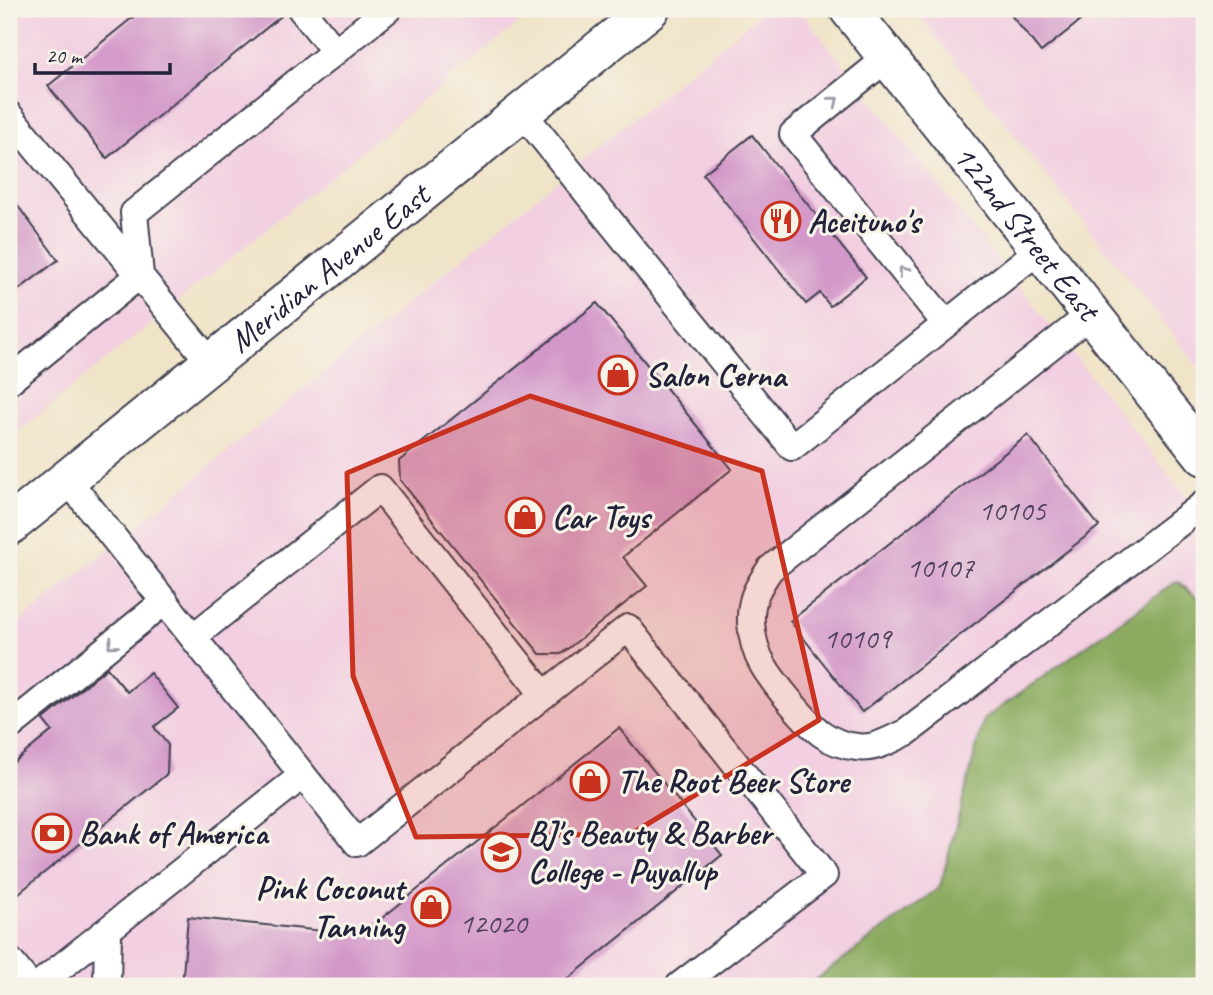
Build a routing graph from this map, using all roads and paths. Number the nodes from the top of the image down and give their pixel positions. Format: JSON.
{"nodes":[{"id":1,"x":301,"y":9,"type":"edge"},
{"id":2,"x":388,"y":9,"type":"edge"},
{"id":3,"x":650,"y":9,"type":"edge"},
{"id":4,"x":849,"y":9,"type":"edge"},
{"id":5,"x":335,"y":51,"type":"junction"},
{"id":6,"x":887,"y":58,"type":"junction"},
{"id":7,"x":522,"y":111,"type":"junction"},
{"id":8,"x":9,"y":115,"type":"edge"},
{"id":9,"x":1040,"y":249,"type":"junction"},
{"id":10,"x":140,"y":275,"type":"junction"},
{"id":11,"x":1091,"y":314,"type":"junction"},
{"id":12,"x":946,"y":324,"type":"junction"},
{"id":13,"x":210,"y":362,"type":"junction"},
{"id":14,"x":9,"y":381,"type":"edge"},
{"id":15,"x":1204,"y":456,"type":"edge"},
{"id":16,"x":66,"y":478,"type":"junction"},
{"id":17,"x":1204,"y":504,"type":"edge"},
{"id":18,"x":9,"y":526,"type":"edge"},
{"id":19,"x":165,"y":601,"type":"junction"},
{"id":20,"x":193,"y":636,"type":"junction"},
{"id":21,"x":544,"y":695,"type":"junction"},
{"id":22,"x":9,"y":727,"type":"edge"},
{"id":23,"x":303,"y":775,"type":"junction"},
{"id":24,"x":108,"y":930,"type":"junction"},
{"id":25,"x":9,"y":960,"type":"edge"},
{"id":26,"x":30,"y":986,"type":"edge"},
{"id":27,"x":37,"y":986,"type":"edge"},
{"id":28,"x":107,"y":986,"type":"edge"},
{"id":29,"x":678,"y":986,"type":"edge"}],
"edges":[{"from":1,"to":5,"type":"lane"},
{"from":2,"to":5,"type":"lane"},
{"from":3,"to":7,"type":"main road","name":"Meridian Avenue East"},
{"from":4,"to":6,"type":"main road","name":"122nd Street East"},
{"from":5,"to":10,"type":"lane"},
{"from":6,"to":9,"type":"main road","name":"122nd Street East"},
{"from":12,"to":6,"type":"lane","one_way":true},
{"from":7,"to":12,"type":"lane"},
{"from":7,"to":13,"type":"main road","name":"Meridian Avenue East"},
{"from":8,"to":10,"type":"lane"},
{"from":9,"to":11,"type":"main road","name":"122nd Street East"},
{"from":9,"to":12,"type":"lane"},
{"from":10,"to":13,"type":"lane"},
{"from":10,"to":14,"type":"lane"},
{"from":11,"to":15,"type":"main road","name":"122nd Street East"},
{"from":11,"to":17,"type":"lane"},
{"from":13,"to":16,"type":"main road","name":"Meridian Avenue East"},
{"from":16,"to":18,"type":"main road","name":"Meridian Avenue East"},
{"from":16,"to":19,"type":"lane"},
{"from":19,"to":20,"type":"lane"},
{"from":19,"to":22,"type":"lane","one_way":true},
{"from":20,"to":21,"type":"lane"},
{"from":20,"to":23,"type":"lane"},
{"from":21,"to":23,"type":"lane"},
{"from":21,"to":29,"type":"lane"},
{"from":23,"to":24,"type":"lane"},
{"from":24,"to":27,"type":"lane"},
{"from":24,"to":28,"type":"lane"},
{"from":25,"to":26,"type":"lane"}]}
